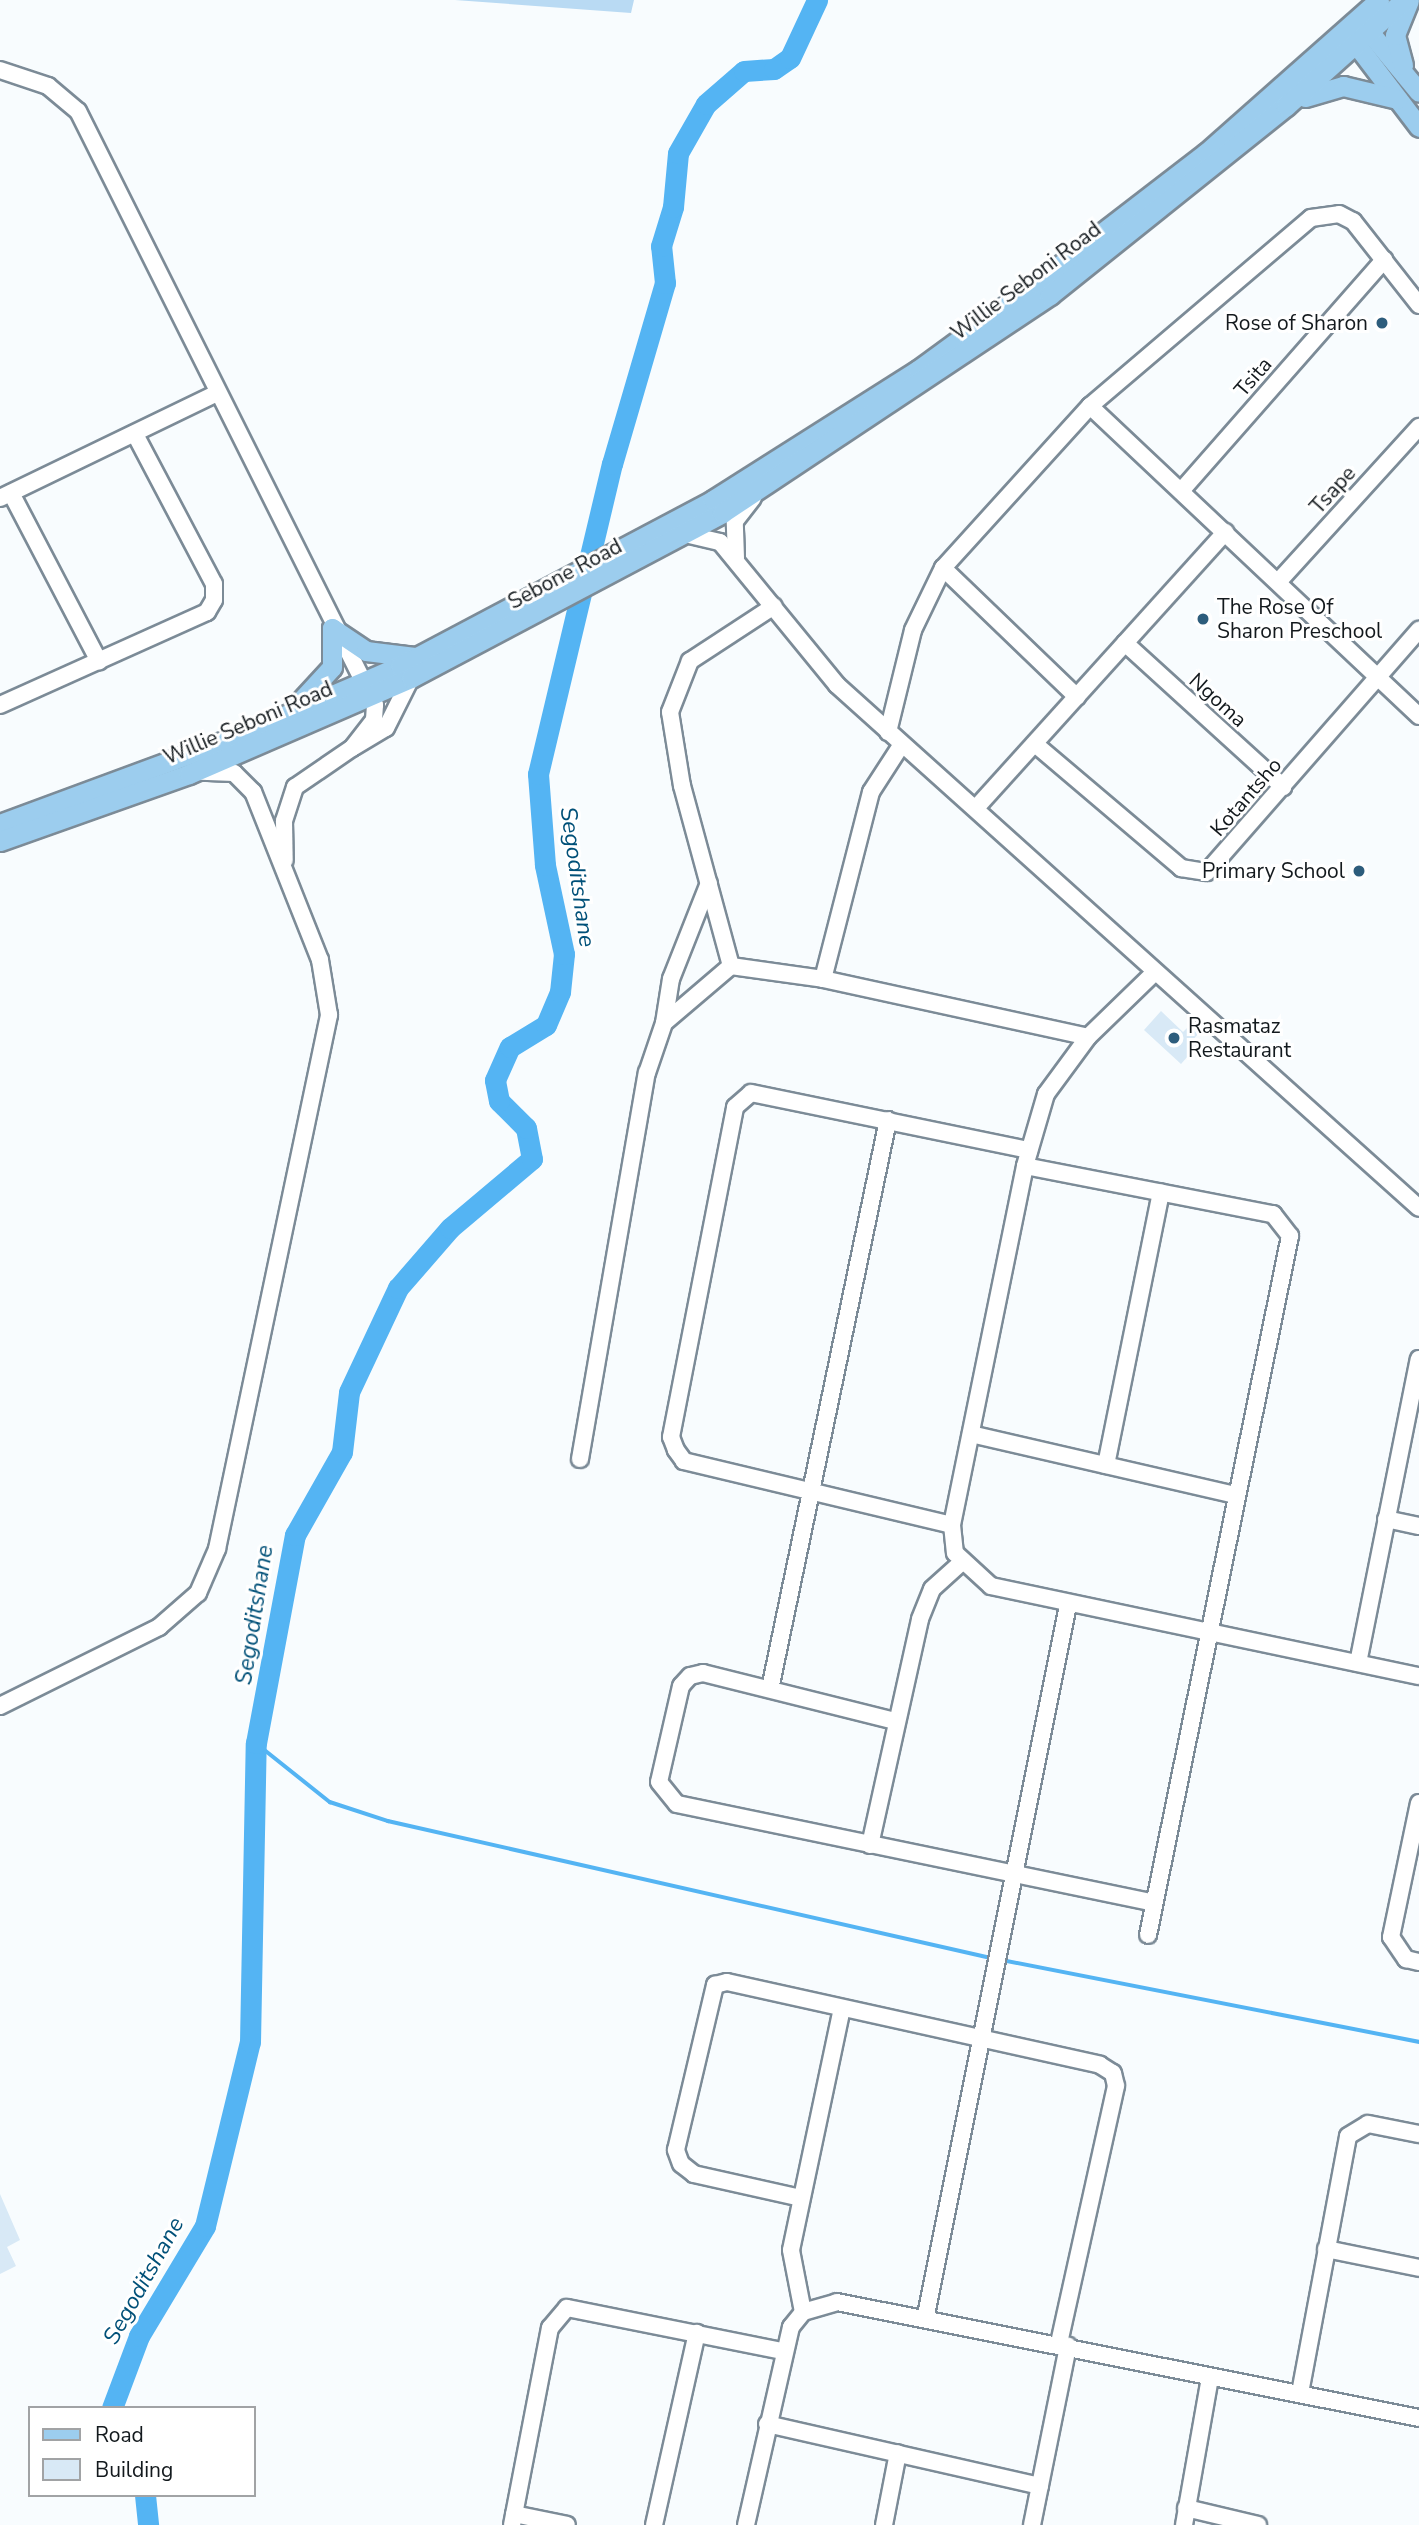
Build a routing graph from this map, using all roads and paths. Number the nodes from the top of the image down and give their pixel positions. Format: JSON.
{"nodes":[{"id":1,"x":1380,"y":0,"type":"edge"},
{"id":2,"x":1404,"y":0,"type":"edge"},
{"id":3,"x":1409,"y":0,"type":"edge"},
{"id":4,"x":1358,"y":31,"type":"junction"},
{"id":5,"x":0,"y":70,"type":"edge"},
{"id":6,"x":1415,"y":86,"type":"edge"},
{"id":7,"x":1398,"y":99,"type":"junction"},
{"id":8,"x":1286,"y":106,"type":"junction"},
{"id":9,"x":1419,"y":127,"type":"edge"},
{"id":10,"x":1384,"y":260,"type":"junction"},
{"id":11,"x":1419,"y":305,"type":"edge"},
{"id":12,"x":216,"y":393,"type":"junction"},
{"id":13,"x":1090,"y":406,"type":"junction"},
{"id":14,"x":1419,"y":426,"type":"edge"},
{"id":15,"x":135,"y":434,"type":"junction"},
{"id":16,"x":763,"y":488,"type":"junction"},
{"id":17,"x":1181,"y":491,"type":"junction"},
{"id":18,"x":5,"y":496,"type":"edge"},
{"id":19,"x":1225,"y":532,"type":"junction"},
{"id":20,"x":683,"y":535,"type":"junction"},
{"id":21,"x":641,"y":549,"type":"junction"},
{"id":22,"x":737,"y":558,"type":"junction"},
{"id":23,"x":943,"y":568,"type":"junction"},
{"id":24,"x":1278,"y":582,"type":"junction"},
{"id":25,"x":774,"y":606,"type":"junction"},
{"id":26,"x":503,"y":623,"type":"junction"},
{"id":27,"x":332,"y":628,"type":"junction"},
{"id":28,"x":1419,"y":630,"type":"edge"},
{"id":29,"x":1125,"y":643,"type":"junction"},
{"id":30,"x":418,"y":657,"type":"junction"},
{"id":31,"x":99,"y":661,"type":"junction"},
{"id":32,"x":411,"y":678,"type":"junction"},
{"id":33,"x":1377,"y":678,"type":"junction"},
{"id":34,"x":365,"y":689,"type":"junction"},
{"id":35,"x":1077,"y":697,"type":"junction"},
{"id":36,"x":0,"y":705,"type":"edge"},
{"id":37,"x":287,"y":715,"type":"junction"},
{"id":38,"x":1419,"y":716,"type":"edge"},
{"id":39,"x":888,"y":732,"type":"junction"},
{"id":40,"x":902,"y":744,"type":"junction"},
{"id":41,"x":1035,"y":744,"type":"junction"},
{"id":42,"x":352,"y":748,"type":"junction"},
{"id":43,"x":189,"y":774,"type":"junction"},
{"id":44,"x":1283,"y":787,"type":"junction"},
{"id":45,"x":976,"y":808,"type":"junction"},
{"id":46,"x":0,"y":824,"type":"edge"},
{"id":47,"x":0,"y":841,"type":"edge"},
{"id":48,"x":285,"y":873,"type":"junction"},
{"id":49,"x":709,"y":882,"type":"junction"},
{"id":50,"x":732,"y":965,"type":"junction"},
{"id":51,"x":1155,"y":972,"type":"junction"},
{"id":52,"x":823,"y":979,"type":"junction"},
{"id":53,"x":664,"y":1023,"type":"junction"},
{"id":54,"x":1088,"y":1037,"type":"junction"},
{"id":55,"x":888,"y":1120,"type":"junction"},
{"id":56,"x":1027,"y":1158,"type":"junction"},
{"id":57,"x":1161,"y":1193,"type":"junction"},
{"id":58,"x":1419,"y":1208,"type":"edge"},
{"id":59,"x":1419,"y":1359,"type":"edge"},
{"id":60,"x":971,"y":1434,"type":"junction"},
{"id":61,"x":580,"y":1459,"type":"dead end"},
{"id":62,"x":1106,"y":1465,"type":"junction"},
{"id":63,"x":810,"y":1495,"type":"junction"},
{"id":64,"x":1235,"y":1495,"type":"junction"},
{"id":65,"x":1386,"y":1518,"type":"junction"},
{"id":66,"x":952,"y":1525,"type":"junction"},
{"id":67,"x":1419,"y":1526,"type":"edge"},
{"id":68,"x":961,"y":1563,"type":"junction"},
{"id":69,"x":1068,"y":1605,"type":"junction"},
{"id":70,"x":1208,"y":1632,"type":"junction"},
{"id":71,"x":1358,"y":1663,"type":"junction"},
{"id":72,"x":1419,"y":1676,"type":"edge"},
{"id":73,"x":770,"y":1689,"type":"junction"},
{"id":74,"x":0,"y":1706,"type":"edge"},
{"id":75,"x":895,"y":1721,"type":"junction"},
{"id":76,"x":1419,"y":1804,"type":"edge"},
{"id":77,"x":1417,"y":1822,"type":"edge"},
{"id":78,"x":870,"y":1845,"type":"junction"},
{"id":79,"x":1018,"y":1875,"type":"junction"},
{"id":80,"x":1154,"y":1903,"type":"junction"},
{"id":81,"x":1148,"y":1935,"type":"dead end"},
{"id":82,"x":1419,"y":1962,"type":"edge"},
{"id":83,"x":842,"y":2009,"type":"junction"},
{"id":84,"x":983,"y":2040,"type":"junction"},
{"id":85,"x":1419,"y":2134,"type":"edge"},
{"id":86,"x":801,"y":2198,"type":"junction"},
{"id":87,"x":1326,"y":2249,"type":"junction"},
{"id":88,"x":1419,"y":2268,"type":"edge"},
{"id":89,"x":803,"y":2312,"type":"junction"},
{"id":90,"x":926,"y":2315,"type":"junction"},
{"id":91,"x":696,"y":2333,"type":"junction"},
{"id":92,"x":1063,"y":2345,"type":"junction"},
{"id":93,"x":782,"y":2351,"type":"junction"},
{"id":94,"x":1210,"y":2377,"type":"junction"},
{"id":95,"x":1300,"y":2393,"type":"junction"},
{"id":96,"x":1419,"y":2418,"type":"edge"},
{"id":97,"x":767,"y":2424,"type":"junction"},
{"id":98,"x":898,"y":2453,"type":"junction"},
{"id":99,"x":1040,"y":2486,"type":"junction"},
{"id":100,"x":1186,"y":2508,"type":"junction"},
{"id":101,"x":513,"y":2520,"type":"edge"},
{"id":102,"x":567,"y":2525,"type":"edge"},
{"id":103,"x":654,"y":2525,"type":"edge"},
{"id":104,"x":747,"y":2525,"type":"edge"},
{"id":105,"x":884,"y":2525,"type":"edge"},
{"id":106,"x":1032,"y":2525,"type":"edge"},
{"id":107,"x":1184,"y":2525,"type":"edge"},
{"id":108,"x":1258,"y":2525,"type":"edge"}],
"edges":[{"from":1,"to":4,"type":"main road","name":"Willie Seboni Road"},
{"from":2,"to":4,"type":"main road","name":"Willie Seboni Road"},
{"from":3,"to":6,"type":"main road"},
{"from":4,"to":6,"type":"main road"},
{"from":4,"to":7,"type":"main road"},
{"from":4,"to":8,"type":"main road","name":"Willie Seboni Road"},
{"from":4,"to":21,"type":"main road","name":"Willie Seboni Road"},
{"from":5,"to":12,"type":"street"},
{"from":7,"to":8,"type":"main road"},
{"from":7,"to":9,"type":"main road"},
{"from":8,"to":16,"type":"main road","name":"Willie Seboni Road"},
{"from":10,"to":11,"type":"street"},
{"from":10,"to":13,"type":"street"},
{"from":10,"to":17,"type":"street","name":"Tsita"},
{"from":12,"to":15,"type":"street"},
{"from":12,"to":27,"type":"street"},
{"from":13,"to":17,"type":"street"},
{"from":13,"to":23,"type":"street"},
{"from":14,"to":24,"type":"street","name":"Tsape"},
{"from":15,"to":18,"type":"street"},
{"from":15,"to":31,"type":"street"},
{"from":16,"to":20,"type":"main road","name":"Willie Seboni Road"},
{"from":16,"to":22,"type":"street"},
{"from":17,"to":19,"type":"street"},
{"from":18,"to":31,"type":"street"},
{"from":19,"to":24,"type":"street"},
{"from":19,"to":29,"type":"street"},
{"from":20,"to":21,"type":"main road","name":"Willie Seboni Road"},
{"from":20,"to":22,"type":"street"},
{"from":21,"to":26,"type":"main road","name":"Sebone Road"},
{"from":22,"to":25,"type":"street"},
{"from":23,"to":35,"type":"street"},
{"from":23,"to":39,"type":"street"},
{"from":24,"to":33,"type":"street"},
{"from":25,"to":39,"type":"street"},
{"from":25,"to":49,"type":"street"},
{"from":26,"to":30,"type":"main road","name":"Willie Seboni Road"},
{"from":26,"to":32,"type":"main road","name":"Willie Seboni Road"},
{"from":27,"to":30,"type":"main road"},
{"from":27,"to":34,"type":"street"},
{"from":27,"to":37,"type":"main road"},
{"from":28,"to":33,"type":"street","name":"Kotantsho"},
{"from":29,"to":35,"type":"street"},
{"from":29,"to":44,"type":"street","name":"Ngoma"},
{"from":30,"to":34,"type":"main road","name":"Willie Seboni Road"},
{"from":31,"to":36,"type":"street"},
{"from":32,"to":34,"type":"main road","name":"Willie Seboni Road"},
{"from":32,"to":42,"type":"street"},
{"from":33,"to":38,"type":"street"},
{"from":33,"to":44,"type":"street","name":"Kotantsho"},
{"from":34,"to":37,"type":"main road","name":"Willie Seboni Road"},
{"from":34,"to":42,"type":"street"},
{"from":34,"to":43,"type":"main road","name":"Willie Seboni Road"},
{"from":35,"to":41,"type":"street"},
{"from":37,"to":46,"type":"main road","name":"Willie Seboni Road"},
{"from":39,"to":40,"type":"street"},
{"from":40,"to":45,"type":"street"},
{"from":40,"to":52,"type":"street"},
{"from":41,"to":44,"type":"street","name":"Kotantsho"},
{"from":41,"to":45,"type":"street"},
{"from":42,"to":48,"type":"street"},
{"from":43,"to":47,"type":"main road","name":"Willie Seboni Road"},
{"from":43,"to":48,"type":"street"},
{"from":45,"to":51,"type":"street"},
{"from":48,"to":74,"type":"street"},
{"from":49,"to":50,"type":"street"},
{"from":49,"to":53,"type":"street"},
{"from":50,"to":52,"type":"street"},
{"from":50,"to":53,"type":"street"},
{"from":51,"to":54,"type":"street"},
{"from":51,"to":58,"type":"street"},
{"from":52,"to":54,"type":"street"},
{"from":53,"to":61,"type":"street"},
{"from":54,"to":56,"type":"street"},
{"from":55,"to":56,"type":"street"},
{"from":55,"to":63,"type":"street"},
{"from":55,"to":63,"type":"street"},
{"from":56,"to":57,"type":"street"},
{"from":56,"to":60,"type":"street"},
{"from":57,"to":62,"type":"street"},
{"from":57,"to":64,"type":"street"},
{"from":59,"to":65,"type":"street"},
{"from":60,"to":62,"type":"street"},
{"from":60,"to":66,"type":"street"},
{"from":62,"to":64,"type":"street"},
{"from":63,"to":66,"type":"street"},
{"from":63,"to":73,"type":"street"},
{"from":64,"to":70,"type":"street"},
{"from":65,"to":67,"type":"street"},
{"from":65,"to":71,"type":"street"},
{"from":66,"to":68,"type":"street"},
{"from":68,"to":69,"type":"street"},
{"from":68,"to":75,"type":"street"},
{"from":69,"to":70,"type":"street"},
{"from":69,"to":79,"type":"street"},
{"from":70,"to":71,"type":"street"},
{"from":70,"to":80,"type":"street"},
{"from":71,"to":72,"type":"street"},
{"from":73,"to":75,"type":"street"},
{"from":73,"to":78,"type":"street"},
{"from":75,"to":78,"type":"street"},
{"from":76,"to":77,"type":"street"},
{"from":77,"to":82,"type":"street"},
{"from":78,"to":79,"type":"street"},
{"from":79,"to":80,"type":"street"},
{"from":79,"to":84,"type":"street"},
{"from":80,"to":81,"type":"street"},
{"from":83,"to":84,"type":"street"},
{"from":83,"to":86,"type":"street"},
{"from":83,"to":86,"type":"street"},
{"from":84,"to":90,"type":"street"},
{"from":84,"to":92,"type":"street"},
{"from":85,"to":87,"type":"street"},
{"from":86,"to":89,"type":"street"},
{"from":87,"to":88,"type":"street"},
{"from":87,"to":95,"type":"street"},
{"from":89,"to":90,"type":"street"},
{"from":89,"to":93,"type":"street"},
{"from":90,"to":92,"type":"street"},
{"from":91,"to":93,"type":"street"},
{"from":91,"to":101,"type":"street"},
{"from":91,"to":103,"type":"street"},
{"from":92,"to":94,"type":"street"},
{"from":92,"to":99,"type":"street"},
{"from":93,"to":97,"type":"street"},
{"from":94,"to":95,"type":"street"},
{"from":94,"to":100,"type":"street"},
{"from":95,"to":96,"type":"street"},
{"from":97,"to":98,"type":"street"},
{"from":97,"to":104,"type":"street"},
{"from":98,"to":99,"type":"street"},
{"from":98,"to":105,"type":"street"},
{"from":99,"to":106,"type":"street"},
{"from":100,"to":107,"type":"street"},
{"from":100,"to":108,"type":"street"},
{"from":101,"to":102,"type":"street"}]}
